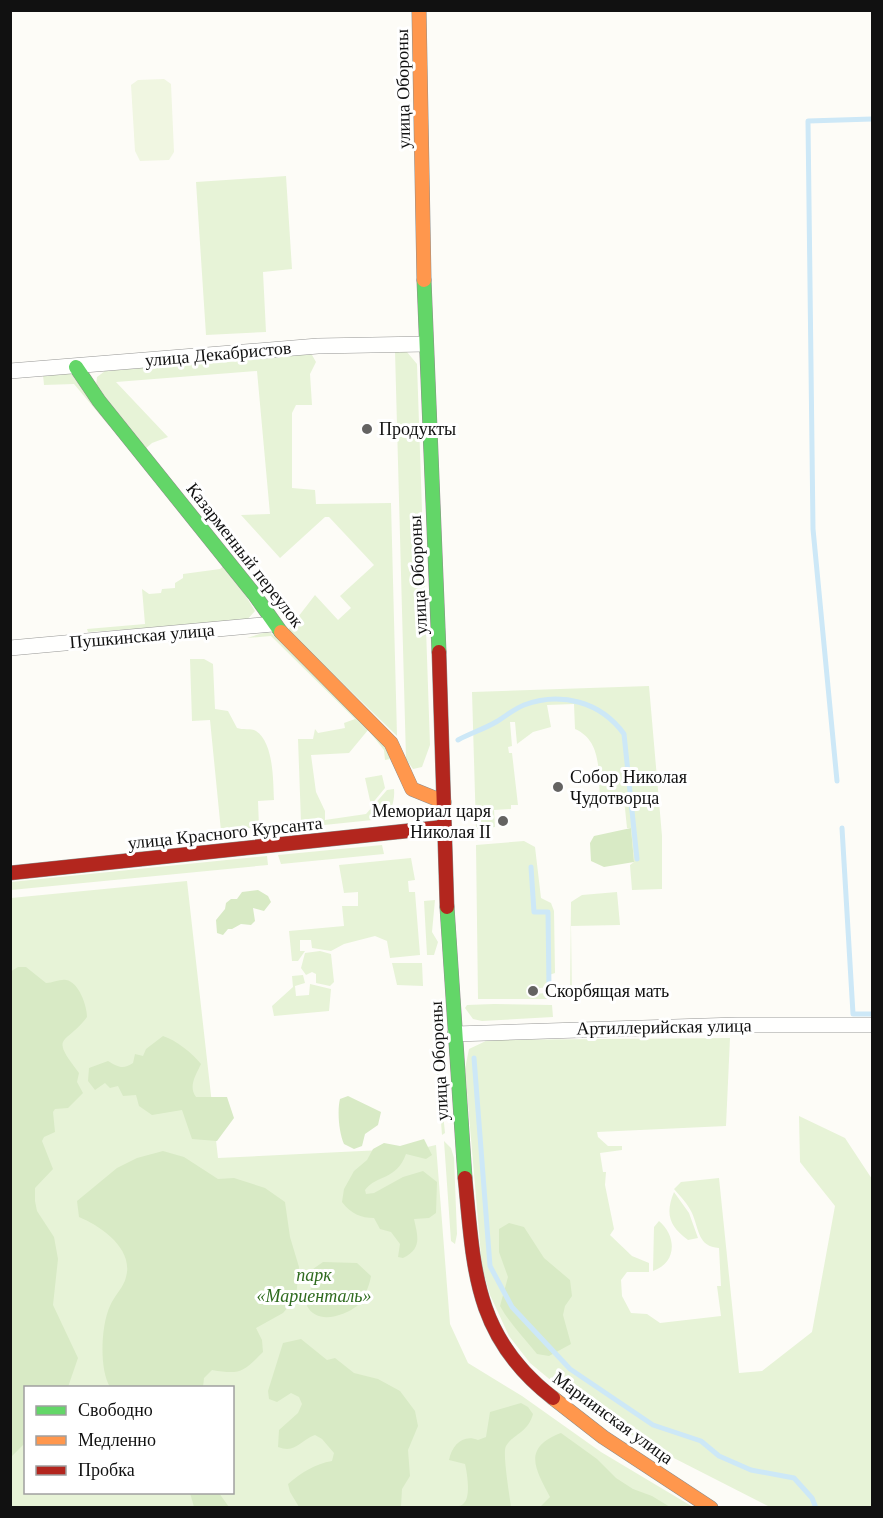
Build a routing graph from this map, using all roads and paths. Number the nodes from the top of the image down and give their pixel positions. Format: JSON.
{"nodes":[{"id":1,"x":419,"y":10,"type":"edge"},
{"id":2,"x":425,"y":344,"type":"junction"},
{"id":3,"x":76,"y":367,"type":"junction"},
{"id":4,"x":10,"y":371,"type":"edge"},
{"id":5,"x":273,"y":624,"type":"junction"},
{"id":6,"x":10,"y":648,"type":"edge"},
{"id":7,"x":444,"y":802,"type":"junction"},
{"id":8,"x":444,"y":827,"type":"junction"},
{"id":9,"x":10,"y":873,"type":"edge"},
{"id":10,"x":873,"y":1025,"type":"edge"},
{"id":11,"x":455,"y":1034,"type":"junction"},
{"id":12,"x":461,"y":1138,"type":"joint"},
{"id":13,"x":711,"y":1508,"type":"edge"}],
"edges":[{"from":1,"to":2,"type":"street","name":"улица Обороны"},
{"from":2,"to":3,"type":"street","name":"улица Декабристов"},
{"from":2,"to":7,"type":"street","name":"улица Обороны"},
{"from":3,"to":4,"type":"street","name":"улица Декабристов"},
{"from":3,"to":5,"type":"street","name":"Казарменный переулок"},
{"from":5,"to":6,"type":"street","name":"Пушкинская улица"},
{"from":5,"to":7,"type":"street","name":"Казарменный переулок"},
{"from":7,"to":8,"type":"street","name":"улица Обороны"},
{"from":8,"to":9,"type":"street","name":"улица Красного Курсанта"},
{"from":8,"to":11,"type":"street","name":"улица Обороны"},
{"from":10,"to":11,"type":"street","name":"Артиллерийская улица"},
{"from":11,"to":12,"type":"street","name":"улица Обороны"},
{"from":12,"to":13,"type":"street","name":"Мариинская улица"}]}
